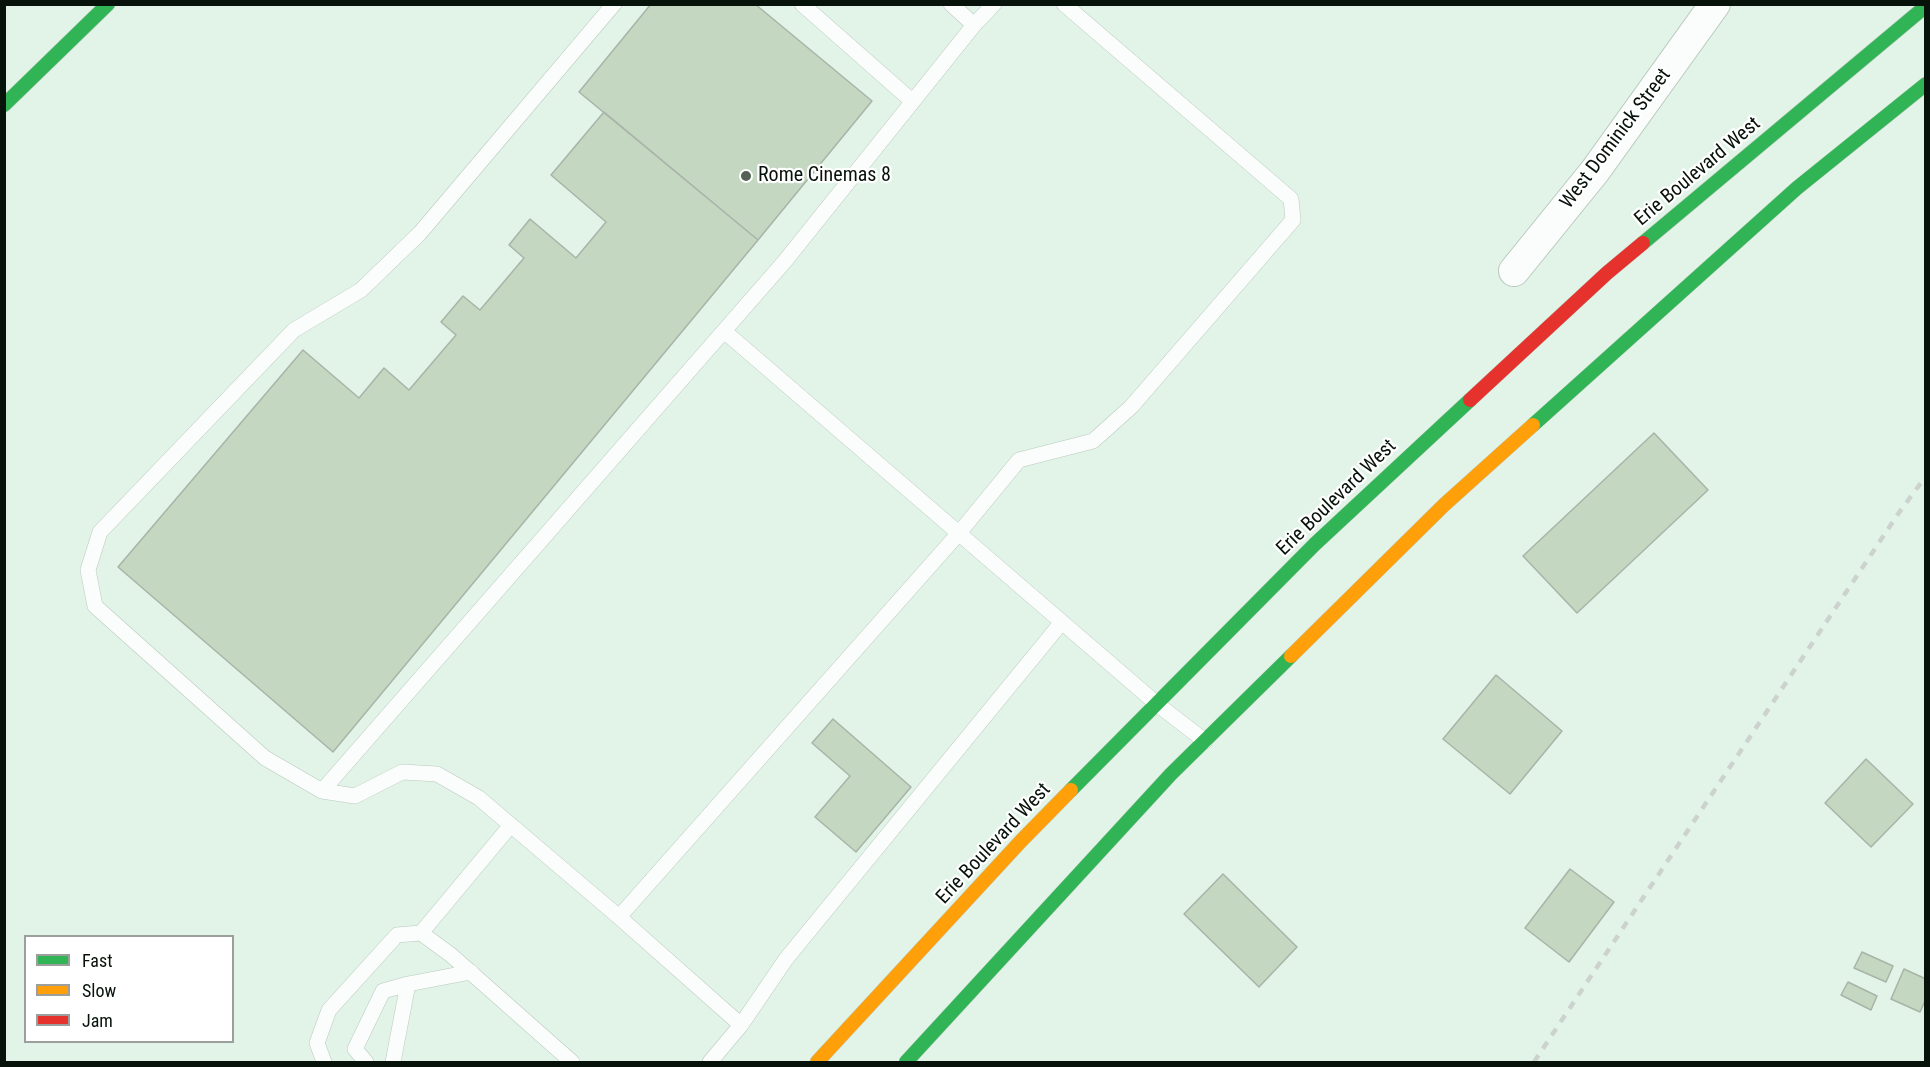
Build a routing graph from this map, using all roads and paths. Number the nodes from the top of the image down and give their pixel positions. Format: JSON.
{"nodes":[{"id":1,"x":108,"y":4,"type":"edge"},
{"id":2,"x":614,"y":4,"type":"edge"},
{"id":3,"x":802,"y":4,"type":"edge"},
{"id":4,"x":951,"y":4,"type":"edge"},
{"id":5,"x":994,"y":4,"type":"edge"},
{"id":6,"x":1064,"y":4,"type":"edge"},
{"id":7,"x":1715,"y":4,"type":"edge"},
{"id":8,"x":1926,"y":6,"type":"edge"},
{"id":9,"x":974,"y":25,"type":"junction"},
{"id":10,"x":1926,"y":84,"type":"edge"},
{"id":11,"x":912,"y":101,"type":"junction"},
{"id":12,"x":4,"y":105,"type":"edge"},
{"id":13,"x":1515,"y":271,"type":"dead end"},
{"id":14,"x":724,"y":331,"type":"junction"},
{"id":15,"x":959,"y":533,"type":"junction"},
{"id":16,"x":1062,"y":622,"type":"junction"},
{"id":17,"x":1157,"y":704,"type":"junction"},
{"id":18,"x":1205,"y":741,"type":"junction"},
{"id":19,"x":322,"y":791,"type":"junction"},
{"id":20,"x":511,"y":825,"type":"junction"},
{"id":21,"x":619,"y":917,"type":"junction"},
{"id":22,"x":421,"y":933,"type":"junction"},
{"id":23,"x":471,"y":972,"type":"junction"},
{"id":24,"x":408,"y":984,"type":"junction"},
{"id":25,"x":741,"y":1025,"type":"junction"},
{"id":26,"x":324,"y":1062,"type":"edge"},
{"id":27,"x":366,"y":1062,"type":"edge"},
{"id":28,"x":393,"y":1062,"type":"edge"},
{"id":29,"x":572,"y":1062,"type":"edge"},
{"id":30,"x":710,"y":1062,"type":"edge"},
{"id":31,"x":817,"y":1062,"type":"edge"},
{"id":32,"x":906,"y":1062,"type":"edge"}],
"edges":[{"from":1,"to":12,"type":"main road"},
{"from":2,"to":19,"type":"lane"},
{"from":3,"to":11,"type":"lane"},
{"from":4,"to":9,"type":"lane"},
{"from":5,"to":9,"type":"lane"},
{"from":6,"to":15,"type":"lane"},
{"from":7,"to":13,"type":"street","name":"West Dominick Street"},
{"from":8,"to":17,"type":"main road","name":"Erie Boulevard West"},
{"from":9,"to":11,"type":"lane"},
{"from":10,"to":18,"type":"main road"},
{"from":11,"to":14,"type":"lane"},
{"from":14,"to":15,"type":"lane"},
{"from":14,"to":19,"type":"lane"},
{"from":15,"to":16,"type":"lane"},
{"from":15,"to":21,"type":"lane"},
{"from":16,"to":17,"type":"lane"},
{"from":16,"to":25,"type":"lane"},
{"from":17,"to":18,"type":"lane"},
{"from":17,"to":31,"type":"main road","name":"Erie Boulevard West"},
{"from":18,"to":32,"type":"main road"},
{"from":19,"to":20,"type":"lane"},
{"from":20,"to":21,"type":"lane"},
{"from":20,"to":22,"type":"lane"},
{"from":21,"to":25,"type":"lane"},
{"from":22,"to":23,"type":"lane"},
{"from":22,"to":26,"type":"lane"},
{"from":23,"to":24,"type":"lane"},
{"from":23,"to":29,"type":"lane"},
{"from":24,"to":27,"type":"lane"},
{"from":24,"to":28,"type":"lane"},
{"from":25,"to":30,"type":"lane"}]}
